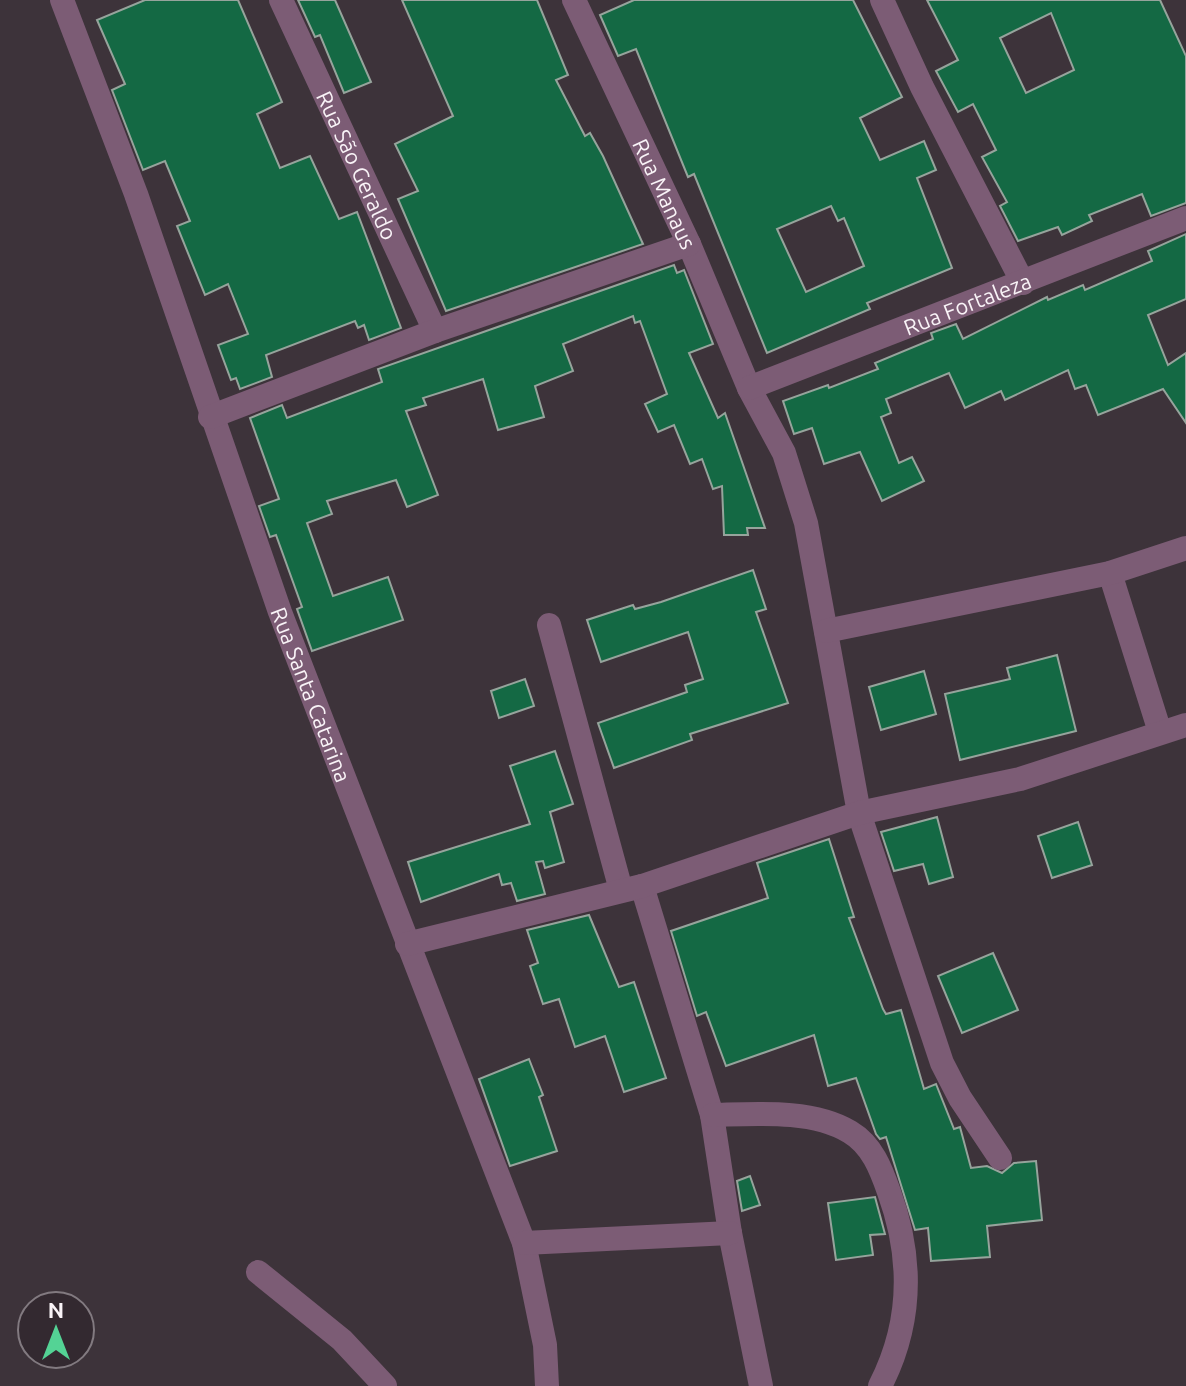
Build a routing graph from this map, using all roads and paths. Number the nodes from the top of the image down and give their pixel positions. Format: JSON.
{"nodes":[{"id":1,"x":62,"y":0,"type":"edge"},
{"id":2,"x":281,"y":0,"type":"edge"},
{"id":3,"x":574,"y":0,"type":"edge"},
{"id":4,"x":882,"y":0,"type":"edge"},
{"id":5,"x":1186,"y":218,"type":"edge"},
{"id":6,"x":689,"y":244,"type":"junction"},
{"id":7,"x":1023,"y":283,"type":"junction"},
{"id":8,"x":435,"y":331,"type":"junction"},
{"id":9,"x":749,"y":388,"type":"junction"},
{"id":10,"x":210,"y":417,"type":"junction"},
{"id":11,"x":1186,"y":548,"type":"edge"},
{"id":12,"x":1110,"y":573,"type":"junction"},
{"id":13,"x":549,"y":625,"type":"dead end"},
{"id":14,"x":826,"y":631,"type":"junction"},
{"id":15,"x":1186,"y":725,"type":"edge"},
{"id":16,"x":1160,"y":732,"type":"junction"},
{"id":17,"x":859,"y":813,"type":"junction"},
{"id":18,"x":632,"y":888,"type":"junction"},
{"id":19,"x":407,"y":944,"type":"junction"},
{"id":20,"x":712,"y":1115,"type":"junction"},
{"id":21,"x":1000,"y":1158,"type":"dead end"},
{"id":22,"x":730,"y":1233,"type":"junction"},
{"id":23,"x":524,"y":1243,"type":"junction"},
{"id":24,"x":258,"y":1272,"type":"dead end"},
{"id":25,"x":385,"y":1386,"type":"edge"},
{"id":26,"x":547,"y":1386,"type":"edge"},
{"id":27,"x":761,"y":1386,"type":"edge"},
{"id":28,"x":880,"y":1386,"type":"edge"}],
"edges":[{"from":1,"to":10,"type":"street","name":"Rua Santa Catarina"},
{"from":2,"to":8,"type":"street","name":"Rua São Geraldo"},
{"from":3,"to":6,"type":"street","name":"Rua Manaus"},
{"from":4,"to":7,"type":"street"},
{"from":5,"to":7,"type":"street","name":"Rua Fortaleza"},
{"from":6,"to":8,"type":"street"},
{"from":6,"to":9,"type":"street","name":"Rua Manaus"},
{"from":7,"to":9,"type":"street","name":"Rua Fortaleza"},
{"from":8,"to":10,"type":"street"},
{"from":9,"to":14,"type":"street","name":"Rua Manaus"},
{"from":10,"to":19,"type":"street","name":"Rua Santa Catarina"},
{"from":11,"to":12,"type":"street"},
{"from":12,"to":14,"type":"street"},
{"from":12,"to":16,"type":"street"},
{"from":13,"to":18,"type":"street"},
{"from":14,"to":17,"type":"street","name":"Rua Manaus"},
{"from":15,"to":16,"type":"street"},
{"from":16,"to":17,"type":"street"},
{"from":17,"to":18,"type":"street"},
{"from":17,"to":21,"type":"street","name":"Rua Manaus"},
{"from":18,"to":19,"type":"street"},
{"from":18,"to":20,"type":"street"},
{"from":19,"to":23,"type":"street","name":"Rua Santa Catarina"},
{"from":20,"to":22,"type":"street"},
{"from":20,"to":28,"type":"street"},
{"from":22,"to":23,"type":"street"},
{"from":22,"to":27,"type":"street"},
{"from":23,"to":26,"type":"street","name":"Rua Santa Catarina"},
{"from":24,"to":25,"type":"street"}]}
